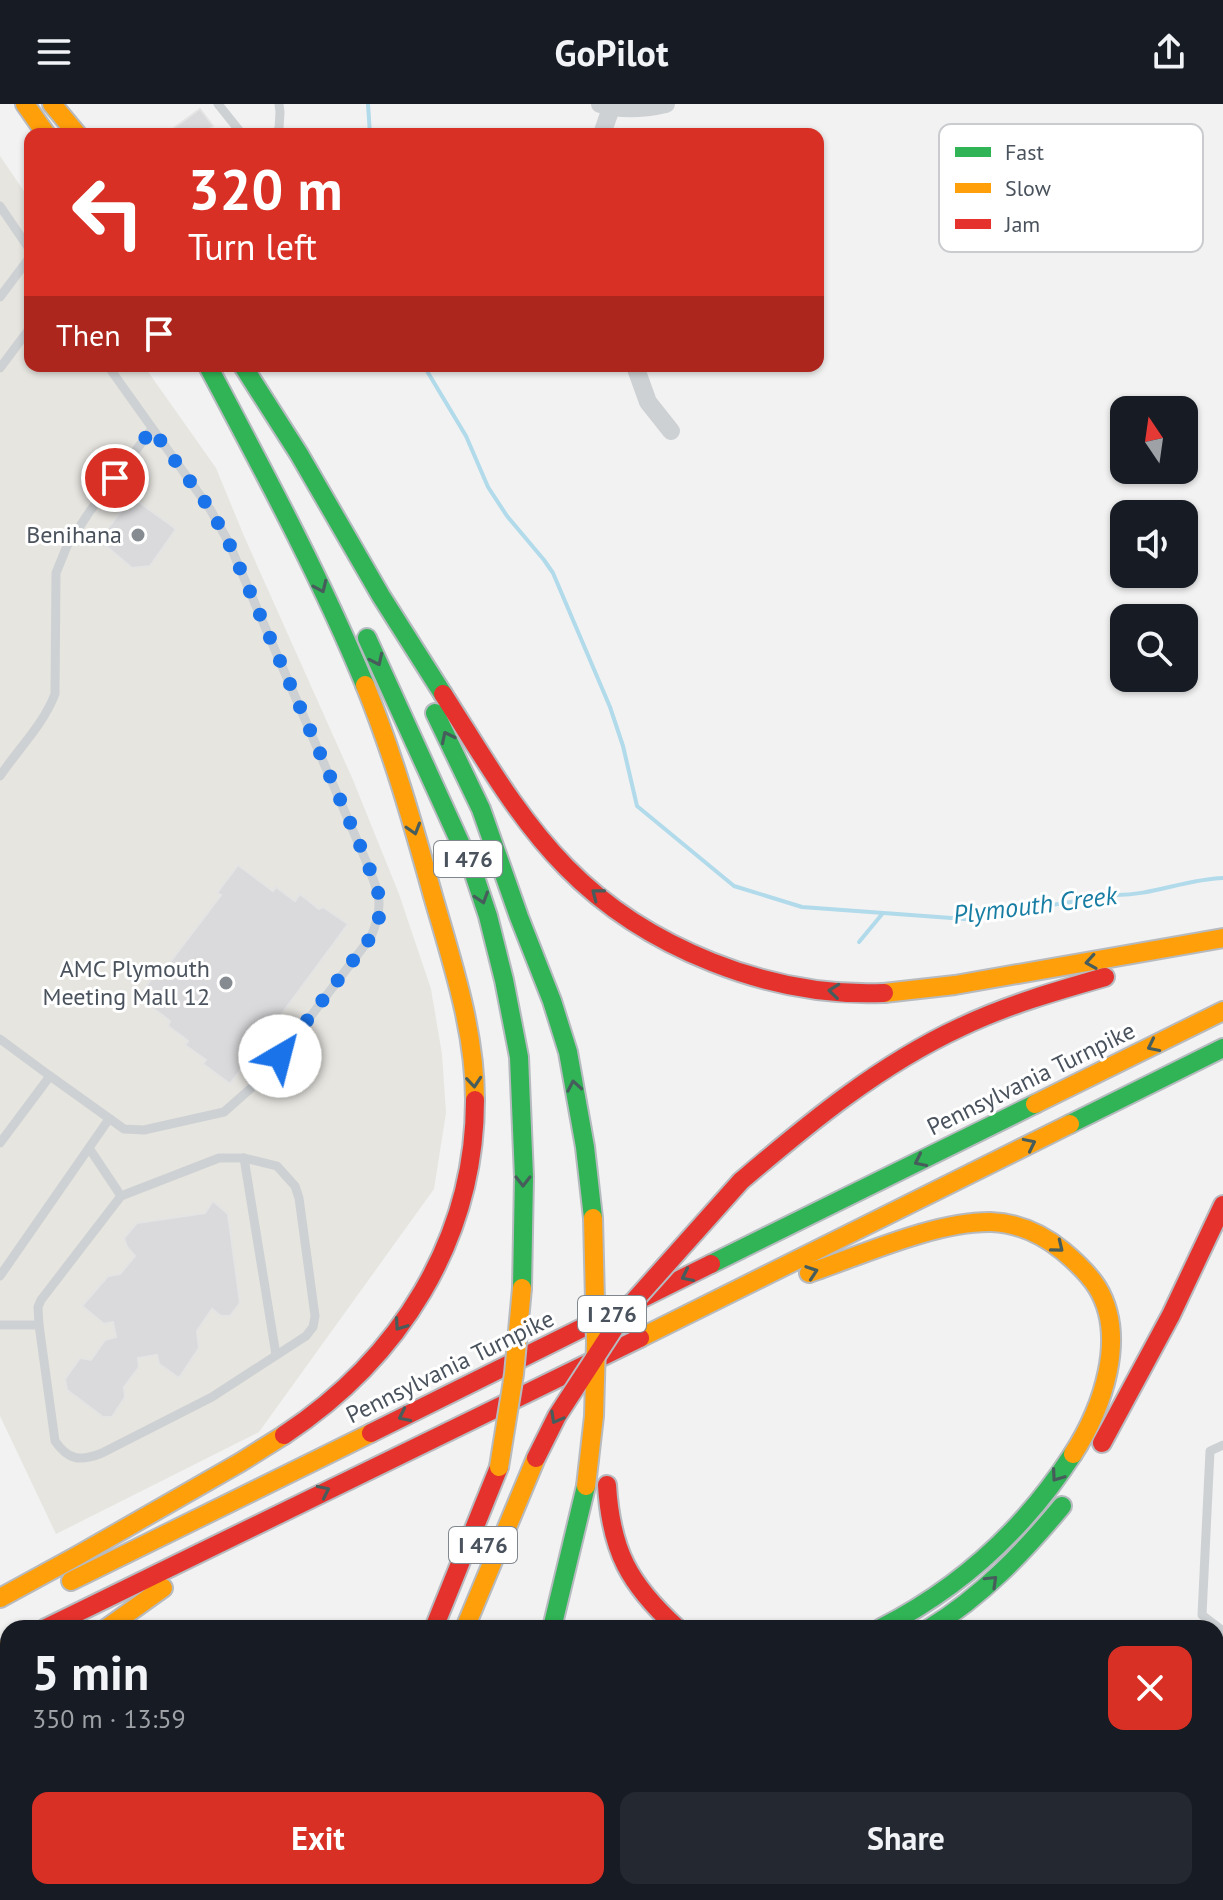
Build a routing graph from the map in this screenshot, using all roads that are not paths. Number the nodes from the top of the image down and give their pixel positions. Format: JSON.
{"nodes":[{"id":1,"x":25,"y":104,"type":"edge"},
{"id":2,"x":52,"y":104,"type":"edge"},
{"id":3,"x":218,"y":104,"type":"edge"},
{"id":4,"x":279,"y":104,"type":"edge"},
{"id":5,"x":666,"y":104,"type":"edge"},
{"id":6,"x":605,"y":106,"type":"edge"},
{"id":7,"x":42,"y":128,"type":"edge"},
{"id":8,"x":72,"y":128,"type":"edge"},
{"id":9,"x":237,"y":128,"type":"edge"},
{"id":10,"x":279,"y":128,"type":"edge"},
{"id":11,"x":603,"y":128,"type":"edge"},
{"id":12,"x":0,"y":206,"type":"edge"},
{"id":13,"x":24,"y":241,"type":"edge"},
{"id":14,"x":24,"y":265,"type":"edge"},
{"id":15,"x":0,"y":297,"type":"edge"},
{"id":16,"x":24,"y":336,"type":"edge"},
{"id":17,"x":0,"y":368,"type":"edge"},
{"id":18,"x":112,"y":372,"type":"edge"},
{"id":19,"x":211,"y":372,"type":"edge"},
{"id":20,"x":211,"y":372,"type":"edge"},
{"id":21,"x":247,"y":372,"type":"edge"},
{"id":22,"x":637,"y":372,"type":"edge"},
{"id":23,"x":152,"y":429,"type":"junction"},
{"id":24,"x":671,"y":431,"type":"dead end"},
{"id":25,"x":334,"y":574,"type":"dead end"},
{"id":26,"x":374,"y":585,"type":"junction"},
{"id":27,"x":363,"y":629,"type":"dead end"},
{"id":28,"x":4,"y":763,"type":"edge"},
{"id":29,"x":0,"y":776,"type":"edge"},
{"id":30,"x":1223,"y":941,"type":"edge"},
{"id":31,"x":1223,"y":1011,"type":"edge"},
{"id":32,"x":0,"y":1039,"type":"edge"},
{"id":33,"x":1223,"y":1048,"type":"edge"},
{"id":34,"x":50,"y":1076,"type":"junction"},
{"id":35,"x":109,"y":1119,"type":"junction"},
{"id":36,"x":0,"y":1143,"type":"edge"},
{"id":37,"x":89,"y":1148,"type":"junction"},
{"id":38,"x":244,"y":1158,"type":"junction"},
{"id":39,"x":121,"y":1196,"type":"junction"},
{"id":40,"x":1223,"y":1205,"type":"edge"},
{"id":41,"x":593,"y":1218,"type":"junction"},
{"id":42,"x":0,"y":1276,"type":"edge"},
{"id":43,"x":685,"y":1316,"type":"junction"},
{"id":44,"x":0,"y":1325,"type":"edge"},
{"id":45,"x":39,"y":1325,"type":"junction"},
{"id":46,"x":276,"y":1355,"type":"junction"},
{"id":47,"x":1223,"y":1445,"type":"edge"},
{"id":48,"x":1090,"y":1464,"type":"dead end"},
{"id":49,"x":499,"y":1467,"type":"junction"},
{"id":50,"x":1074,"y":1489,"type":"dead end"},
{"id":51,"x":254,"y":1525,"type":"junction"},
{"id":52,"x":4,"y":1592,"type":"edge"},
{"id":53,"x":0,"y":1616,"type":"edge"},
{"id":54,"x":62,"y":1620,"type":"edge"},
{"id":55,"x":118,"y":1620,"type":"edge"},
{"id":56,"x":437,"y":1620,"type":"edge"},
{"id":57,"x":467,"y":1620,"type":"edge"},
{"id":58,"x":468,"y":1620,"type":"edge"},
{"id":59,"x":554,"y":1620,"type":"edge"},
{"id":60,"x":668,"y":1620,"type":"edge"},
{"id":61,"x":894,"y":1620,"type":"edge"},
{"id":62,"x":941,"y":1620,"type":"edge"},
{"id":63,"x":1209,"y":1620,"type":"edge"}],
"edges":[{"from":1,"to":7,"type":"highway"},
{"from":2,"to":8,"type":"highway"},
{"from":3,"to":9,"type":"lane"},
{"from":4,"to":10,"type":"lane"},
{"from":5,"to":6,"type":"street"},
{"from":6,"to":11,"type":"street"},
{"from":12,"to":13,"type":"lane"},
{"from":14,"to":15,"type":"lane"},
{"from":16,"to":17,"type":"lane"},
{"from":18,"to":23,"type":"lane"},
{"from":19,"to":25,"type":"highway"},
{"from":20,"to":52,"type":"highway","one_way":true},
{"from":21,"to":26,"type":"highway","number":"I 476"},
{"from":22,"to":24,"type":"street"},
{"from":23,"to":28,"type":"lane"},
{"from":23,"to":35,"type":"lane"},
{"from":30,"to":26,"type":"highway","one_way":true},
{"from":41,"to":26,"type":"highway","number":"I 476","one_way":true},
{"from":27,"to":49,"type":"highway","number":"I 476","one_way":true,"bridge":true},
{"from":28,"to":29,"type":"lane"},
{"from":30,"to":58,"type":"highway","one_way":true,"bridge":true},
{"from":31,"to":53,"type":"highway","name":"Pennsylvania Turnpike","number":"I 276","one_way":true},
{"from":32,"to":34,"type":"lane"},
{"from":43,"to":33,"type":"highway","number":"I 276","one_way":true},
{"from":34,"to":35,"type":"lane"},
{"from":34,"to":36,"type":"lane"},
{"from":35,"to":37,"type":"lane"},
{"from":37,"to":39,"type":"lane"},
{"from":37,"to":42,"type":"lane"},
{"from":38,"to":39,"type":"lane"},
{"from":38,"to":46,"type":"lane"},
{"from":38,"to":46,"type":"lane"},
{"from":39,"to":45,"type":"lane"},
{"from":40,"to":48,"type":"highway"},
{"from":41,"to":59,"type":"highway","number":"I 476","bridge":true},
{"from":41,"to":60,"type":"highway","bridge":true},
{"from":51,"to":43,"type":"highway","number":"I 276","one_way":true},
{"from":43,"to":61,"type":"highway","one_way":true},
{"from":44,"to":45,"type":"lane"},
{"from":45,"to":46,"type":"lane"},
{"from":47,"to":63,"type":"lane"},
{"from":49,"to":56,"type":"highway"},
{"from":49,"to":57,"type":"highway","number":"I 476"},
{"from":62,"to":50,"type":"highway","one_way":true},
{"from":51,"to":54,"type":"highway","number":"I 276"},
{"from":51,"to":55,"type":"highway"}]}
